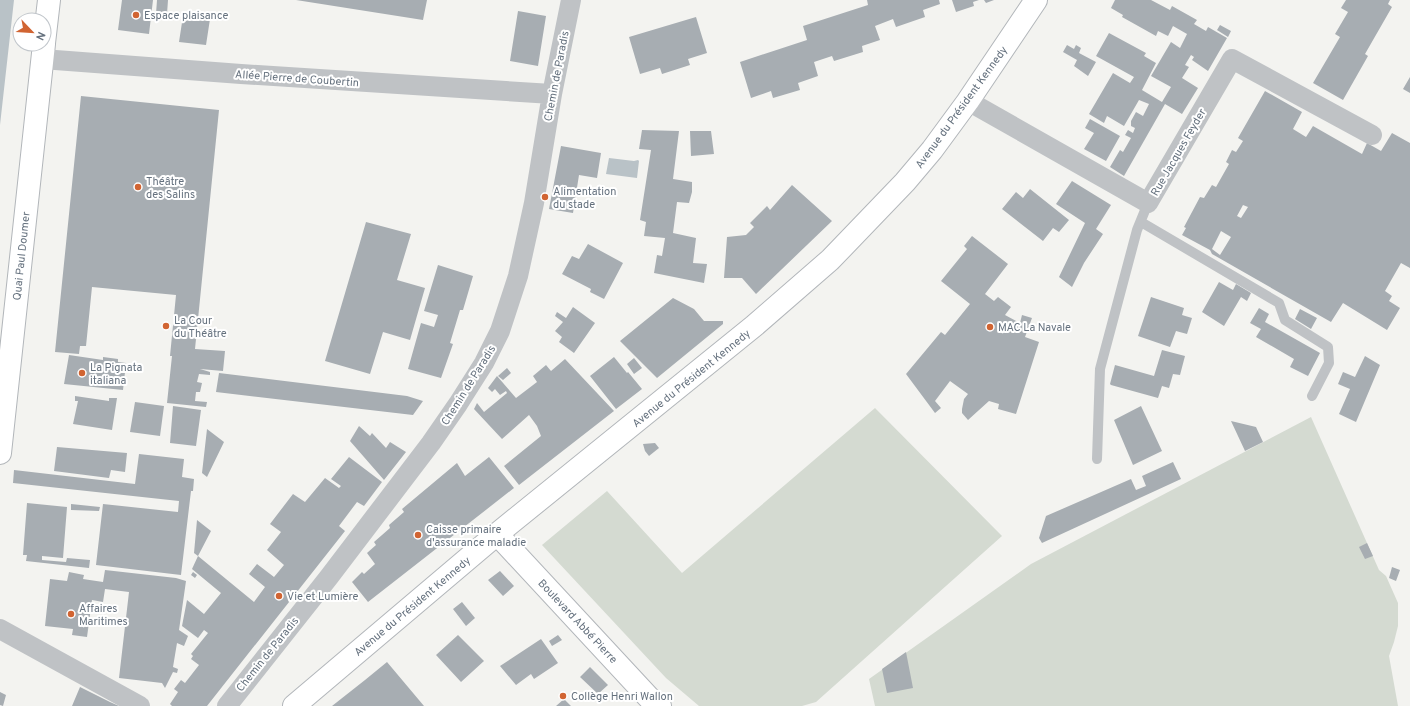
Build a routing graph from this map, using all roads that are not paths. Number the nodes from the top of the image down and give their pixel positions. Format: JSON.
{"nodes":[{"id":1,"x":49,"y":0,"type":"edge"},
{"id":2,"x":571,"y":0,"type":"edge"},
{"id":3,"x":1036,"y":0,"type":"edge"},
{"id":4,"x":48,"y":12,"type":"edge"},
{"id":5,"x":52,"y":50,"type":"edge"},
{"id":6,"x":43,"y":52,"type":"edge"},
{"id":7,"x":552,"y":94,"type":"junction"},
{"id":8,"x":968,"y":101,"type":"junction"},
{"id":9,"x":1372,"y":135,"type":"dead end"},
{"id":10,"x":1148,"y":203,"type":"junction"},
{"id":11,"x":1141,"y":222,"type":"junction"},
{"id":12,"x":1312,"y":396,"type":"dead end"},
{"id":13,"x":0,"y":453,"type":"edge"},
{"id":14,"x":1097,"y":460,"type":"dead end"},
{"id":15,"x":497,"y":534,"type":"junction"},
{"id":16,"x":0,"y":629,"type":"edge"},
{"id":17,"x":140,"y":706,"type":"edge"},
{"id":18,"x":227,"y":706,"type":"edge"},
{"id":19,"x":294,"y":706,"type":"edge"},
{"id":20,"x":660,"y":706,"type":"edge"}],
"edges":[{"from":1,"to":4,"type":"main road","name":"Quai Paul Doumer"},
{"from":2,"to":7,"type":"street","name":"Chemin de Paradis"},
{"from":3,"to":8,"type":"main road","name":"Avenue du Président Kennedy"},
{"from":5,"to":7,"type":"street","name":"Allée Pierre de Coubertin"},
{"from":6,"to":13,"type":"main road","name":"Quai Paul Doumer"},
{"from":7,"to":18,"type":"street","name":"Chemin de Paradis"},
{"from":8,"to":10,"type":"street","name":"Rue Jacques Feyder"},
{"from":8,"to":15,"type":"main road","name":"Avenue du Président Kennedy"},
{"from":9,"to":10,"type":"street","name":"Rue Jacques Feyder"},
{"from":10,"to":11,"type":"lane"},
{"from":11,"to":12,"type":"lane"},
{"from":11,"to":14,"type":"lane"},
{"from":15,"to":19,"type":"main road","name":"Avenue du Président Kennedy"},
{"from":15,"to":20,"type":"main road","name":"Boulevard Abbé Pierre"},
{"from":16,"to":17,"type":"street"}]}
